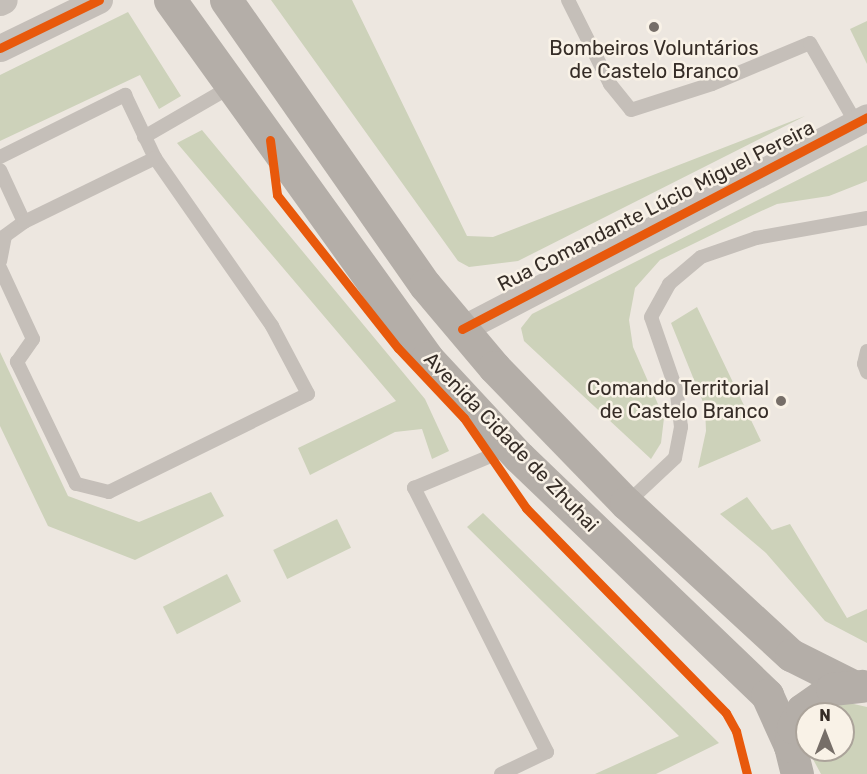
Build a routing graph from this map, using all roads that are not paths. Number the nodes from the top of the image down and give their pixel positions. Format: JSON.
{"nodes":[{"id":1,"x":99,"y":0,"type":"edge"},
{"id":2,"x":170,"y":0,"type":"edge"},
{"id":3,"x":226,"y":0,"type":"edge"},
{"id":4,"x":568,"y":0,"type":"edge"},
{"id":5,"x":0,"y":48,"type":"edge"},
{"id":6,"x":232,"y":86,"type":"junction"},
{"id":7,"x":861,"y":120,"type":"edge"},
{"id":8,"x":144,"y":137,"type":"junction"},
{"id":9,"x":0,"y":157,"type":"edge"},
{"id":10,"x":154,"y":158,"type":"junction"},
{"id":11,"x":0,"y":170,"type":"edge"},
{"id":12,"x":867,"y":218,"type":"edge"},
{"id":13,"x":24,"y":222,"type":"junction"},
{"id":14,"x":0,"y":262,"type":"edge"},
{"id":15,"x":0,"y":268,"type":"edge"},
{"id":16,"x":462,"y":329,"type":"junction"},
{"id":17,"x":867,"y":351,"type":"edge"},
{"id":18,"x":867,"y":372,"type":"edge"},
{"id":19,"x":510,"y":448,"type":"junction"},
{"id":20,"x":626,"y":503,"type":"junction"},
{"id":21,"x":859,"y":687,"type":"edge"},
{"id":22,"x":791,"y":766,"type":"edge"},
{"id":23,"x":501,"y":774,"type":"edge"}],
"edges":[{"from":1,"to":5,"type":"street"},
{"from":2,"to":6,"type":"main road","name":"Avenida Cidade de Zhuhai"},
{"from":3,"to":16,"type":"main road","name":"Avenida Cidade de Zhuhai"},
{"from":4,"to":7,"type":"lane"},
{"from":6,"to":8,"type":"lane"},
{"from":6,"to":19,"type":"main road","name":"Avenida Cidade de Zhuhai"},
{"from":7,"to":16,"type":"street","name":"Rua Comandante Lúcio Miguel Pereira"},
{"from":8,"to":9,"type":"lane"},
{"from":8,"to":10,"type":"lane"},
{"from":10,"to":13,"type":"lane"},
{"from":10,"to":15,"type":"lane"},
{"from":11,"to":13,"type":"lane"},
{"from":12,"to":20,"type":"lane"},
{"from":13,"to":14,"type":"lane"},
{"from":16,"to":20,"type":"main road","name":"Avenida Cidade de Zhuhai"},
{"from":17,"to":18,"type":"lane"},
{"from":19,"to":22,"type":"main road","name":"Avenida Cidade de Zhuhai"},
{"from":19,"to":23,"type":"lane"},
{"from":20,"to":21,"type":"main road","name":"Avenida Cidade de Zhuhai"},
{"from":21,"to":22,"type":"main road"}]}
